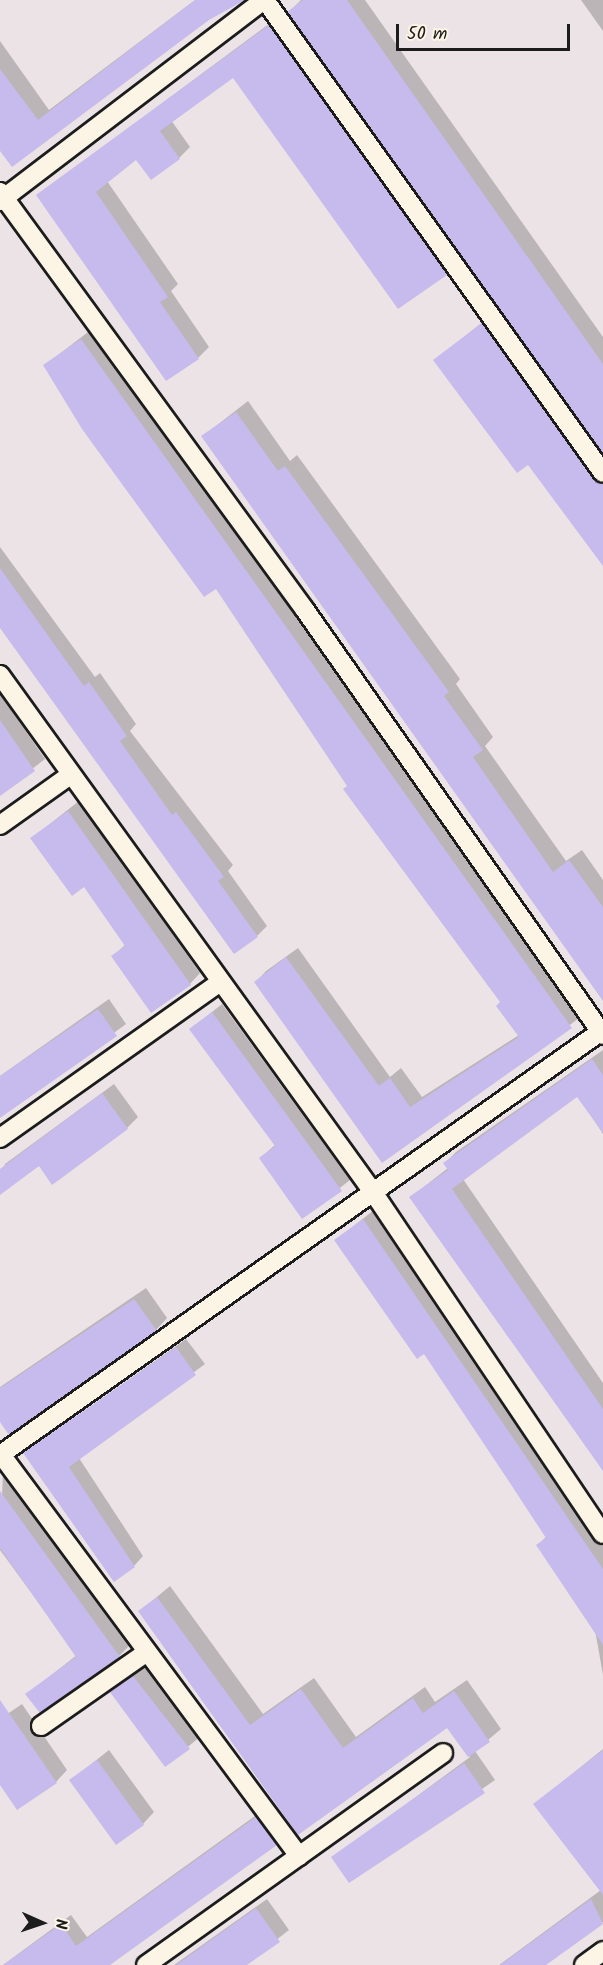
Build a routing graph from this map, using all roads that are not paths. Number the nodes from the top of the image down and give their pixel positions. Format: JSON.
{"nodes":[{"id":1,"x":265,"y":0,"type":"edge"},
{"id":2,"x":2,"y":197,"type":"edge"},
{"id":3,"x":603,"y":473,"type":"edge"},
{"id":4,"x":0,"y":675,"type":"edge"},
{"id":5,"x":70,"y":775,"type":"junction"},
{"id":6,"x":0,"y":825,"type":"edge"},
{"id":7,"x":220,"y":982,"type":"junction"},
{"id":8,"x":602,"y":1032,"type":"edge"},
{"id":9,"x":0,"y":1138,"type":"edge"},
{"id":10,"x":373,"y":1192,"type":"junction"},
{"id":11,"x":0,"y":1454,"type":"edge"},
{"id":12,"x":603,"y":1534,"type":"edge"},
{"id":13,"x":147,"y":1652,"type":"junction"},
{"id":14,"x":41,"y":1726,"type":"dead end"},
{"id":15,"x":443,"y":1753,"type":"dead end"},
{"id":16,"x":299,"y":1856,"type":"junction"},
{"id":17,"x":603,"y":1952,"type":"edge"},
{"id":18,"x":146,"y":1965,"type":"edge"},
{"id":19,"x":584,"y":1965,"type":"edge"}],
"edges":[{"from":1,"to":2,"type":"street"},
{"from":1,"to":3,"type":"street"},
{"from":2,"to":8,"type":"street"},
{"from":4,"to":5,"type":"street"},
{"from":5,"to":6,"type":"street"},
{"from":5,"to":7,"type":"street"},
{"from":7,"to":9,"type":"street"},
{"from":7,"to":10,"type":"street"},
{"from":8,"to":10,"type":"street"},
{"from":10,"to":11,"type":"street"},
{"from":10,"to":12,"type":"street"},
{"from":11,"to":13,"type":"street"},
{"from":13,"to":14,"type":"street"},
{"from":13,"to":16,"type":"street"},
{"from":15,"to":16,"type":"street"},
{"from":16,"to":18,"type":"street"},
{"from":17,"to":19,"type":"street"}]}
